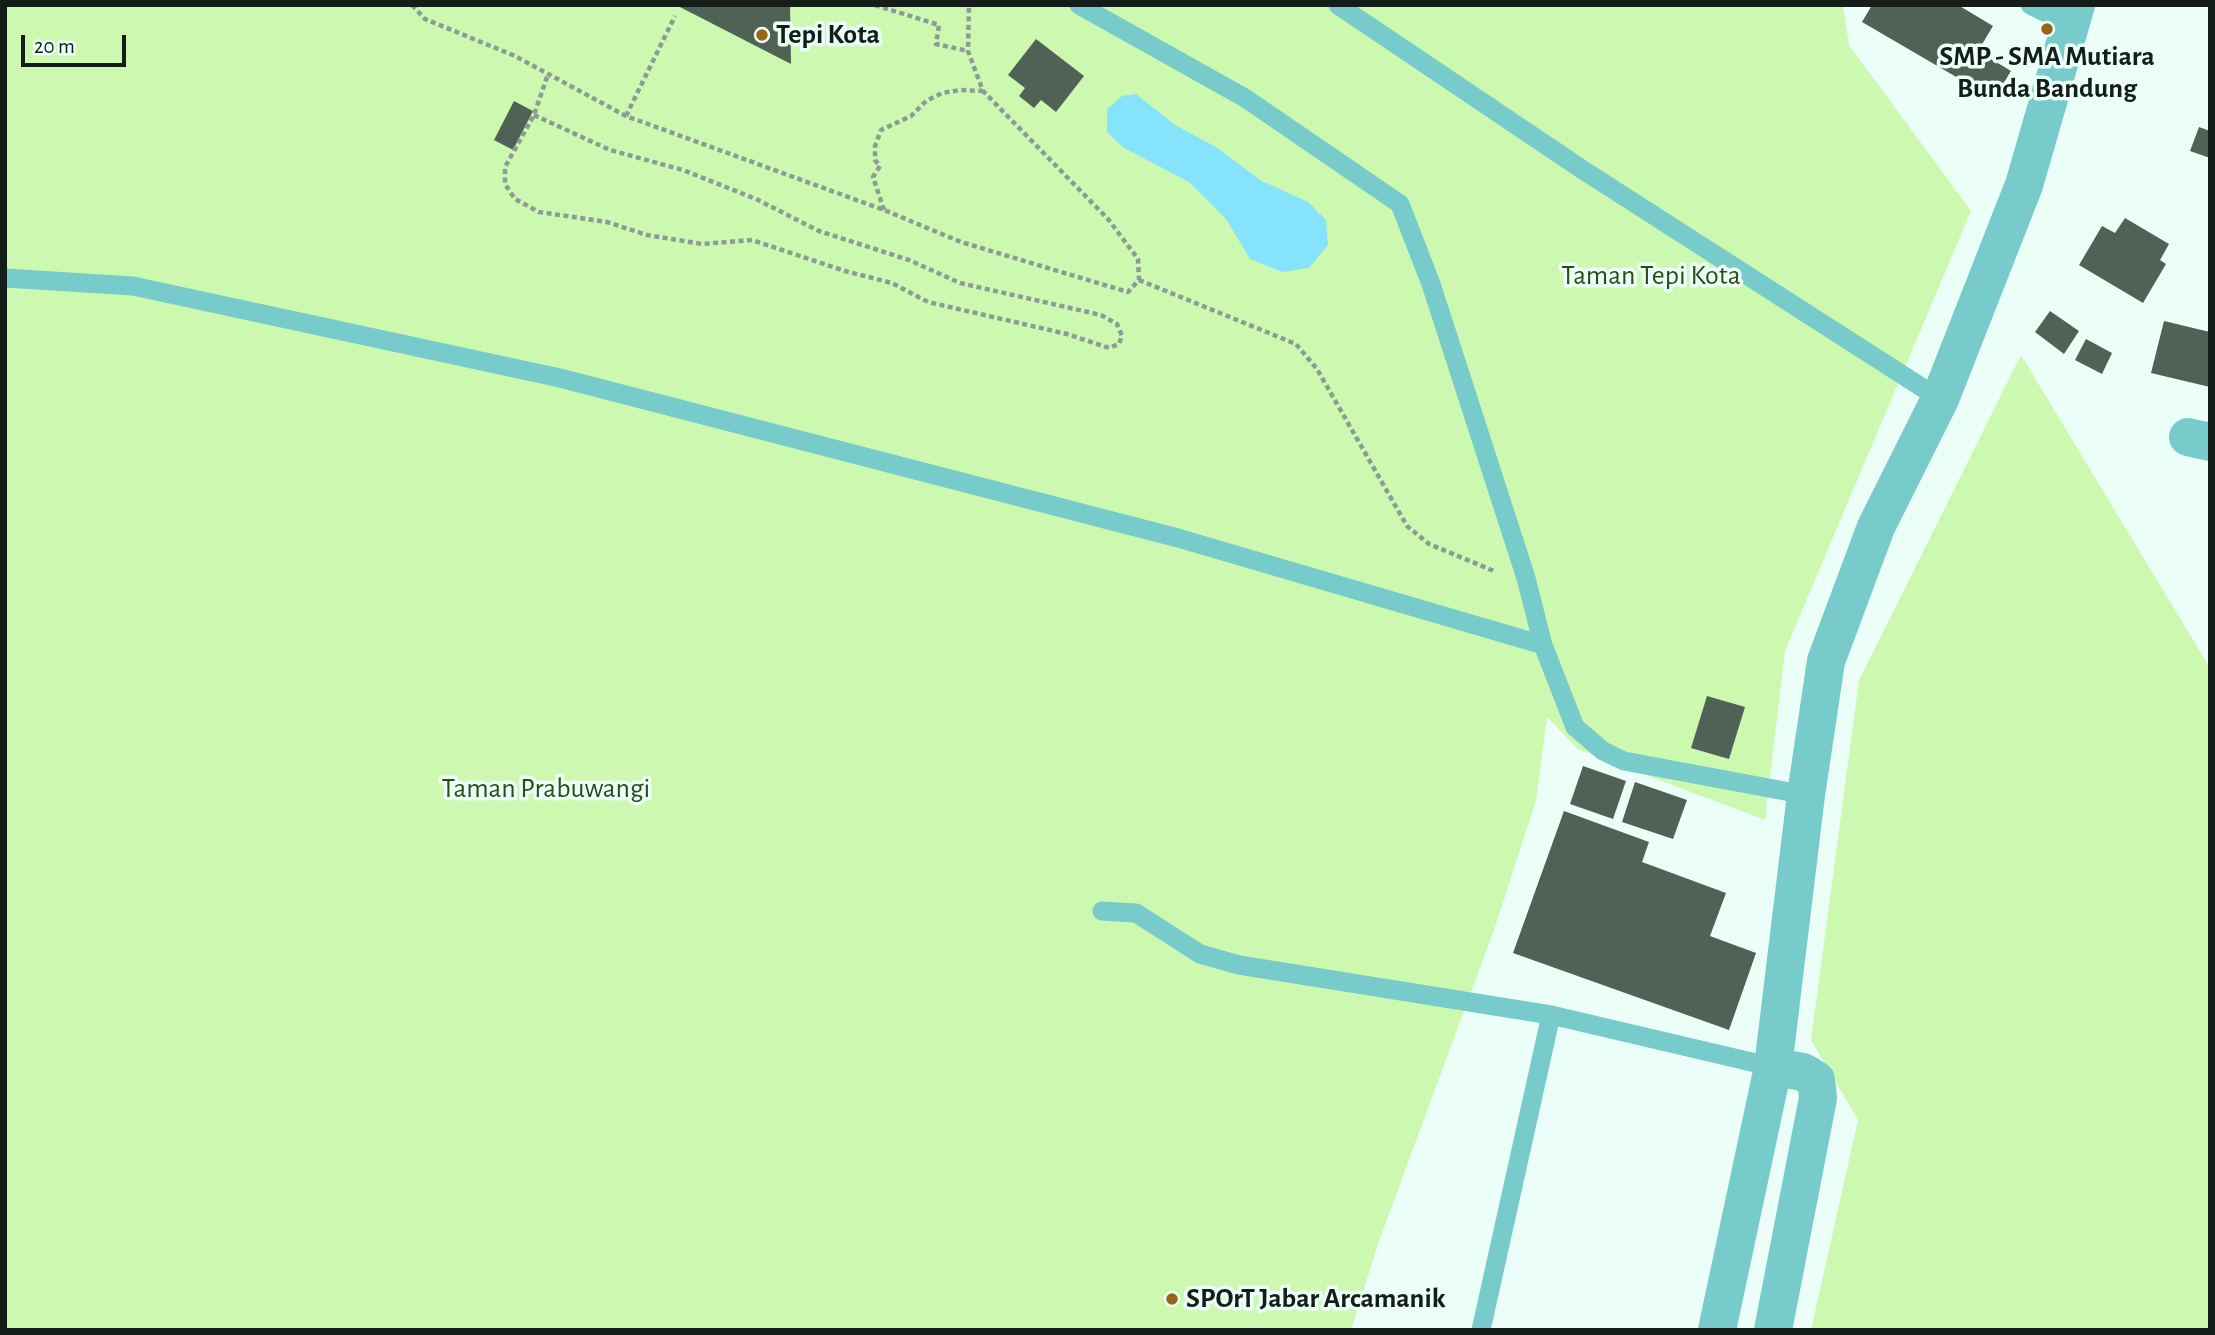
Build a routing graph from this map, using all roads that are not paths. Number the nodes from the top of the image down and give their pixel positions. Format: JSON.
{"nodes":[{"id":1,"x":1079,"y":5,"type":"edge"},
{"id":2,"x":1338,"y":5,"type":"edge"},
{"id":3,"x":2030,"y":5,"type":"edge"},
{"id":4,"x":2073,"y":15,"type":"edge"},
{"id":5,"x":5,"y":278,"type":"edge"},
{"id":6,"x":1940,"y":399,"type":"junction"},
{"id":7,"x":1543,"y":645,"type":"junction"},
{"id":8,"x":1806,"y":795,"type":"junction"},
{"id":9,"x":1102,"y":911,"type":"dead end"},
{"id":10,"x":1551,"y":1015,"type":"junction"},
{"id":11,"x":1773,"y":1067,"type":"junction"},
{"id":12,"x":1481,"y":1330,"type":"edge"},
{"id":13,"x":1717,"y":1330,"type":"edge"},
{"id":14,"x":1773,"y":1330,"type":"edge"}],
"edges":[{"from":1,"to":7,"type":"lane"},
{"from":2,"to":6,"type":"lane"},
{"from":3,"to":4,"type":"lane"},
{"from":4,"to":6,"type":"street"},
{"from":5,"to":7,"type":"lane"},
{"from":6,"to":8,"type":"street"},
{"from":7,"to":8,"type":"lane"},
{"from":8,"to":11,"type":"street"},
{"from":9,"to":10,"type":"lane"},
{"from":10,"to":11,"type":"lane"},
{"from":10,"to":12,"type":"lane"},
{"from":11,"to":13,"type":"street"},
{"from":11,"to":14,"type":"street"}]}
